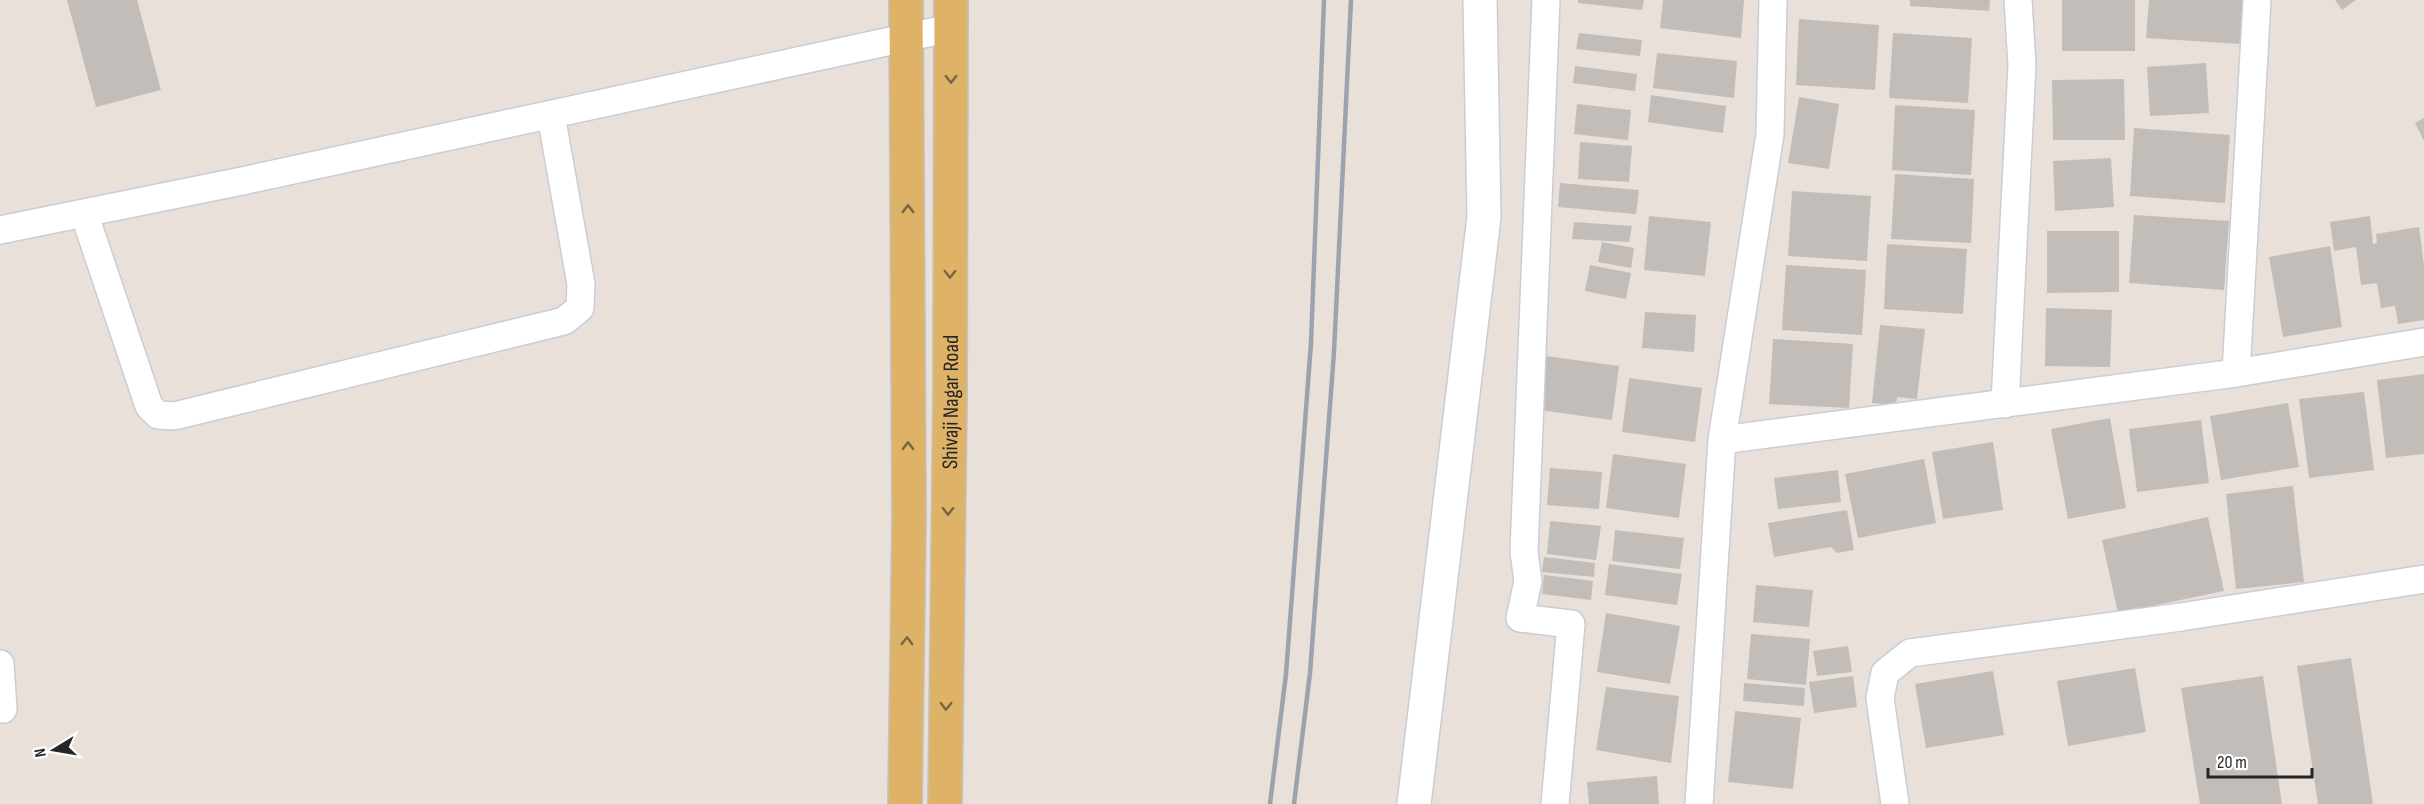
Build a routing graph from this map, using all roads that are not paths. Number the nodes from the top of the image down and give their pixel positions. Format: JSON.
{"nodes":[{"id":1,"x":906,"y":0,"type":"edge"},
{"id":2,"x":1480,"y":0,"type":"edge"},
{"id":3,"x":1546,"y":0,"type":"edge"},
{"id":4,"x":1773,"y":0,"type":"edge"},
{"id":5,"x":2018,"y":0,"type":"edge"},
{"id":6,"x":2257,"y":0,"type":"edge"},
{"id":7,"x":951,"y":14,"type":"edge"},
{"id":8,"x":907,"y":38,"type":"junction"},
{"id":9,"x":551,"y":115,"type":"junction"},
{"id":10,"x":84,"y":213,"type":"junction"},
{"id":11,"x":0,"y":230,"type":"edge"},
{"id":12,"x":2424,"y":342,"type":"edge"},
{"id":13,"x":2236,"y":373,"type":"junction"},
{"id":14,"x":2005,"y":404,"type":"junction"},
{"id":15,"x":1722,"y":440,"type":"junction"},
{"id":16,"x":2424,"y":579,"type":"edge"},
{"id":17,"x":0,"y":664,"type":"edge"},
{"id":18,"x":3,"y":709,"type":"dead end"},
{"id":19,"x":905,"y":804,"type":"edge"},
{"id":20,"x":945,"y":804,"type":"edge"},
{"id":21,"x":1414,"y":804,"type":"edge"},
{"id":22,"x":1555,"y":804,"type":"edge"},
{"id":23,"x":1699,"y":804,"type":"edge"},
{"id":24,"x":1895,"y":804,"type":"edge"}],
"edges":[{"from":1,"to":8,"type":"main road","name":"Shivaji Nagar Road"},
{"from":2,"to":21,"type":"street"},
{"from":3,"to":22,"type":"street"},
{"from":4,"to":15,"type":"street"},
{"from":5,"to":14,"type":"street"},
{"from":6,"to":13,"type":"street"},
{"from":7,"to":8,"type":"street"},
{"from":7,"to":20,"type":"main road","name":"Shivaji Nagar Road","one_way":true},
{"from":8,"to":9,"type":"street"},
{"from":19,"to":8,"type":"main road","name":"Shivaji Nagar Road","one_way":true},
{"from":9,"to":10,"type":"street"},
{"from":9,"to":10,"type":"street"},
{"from":10,"to":11,"type":"street"},
{"from":12,"to":13,"type":"street"},
{"from":13,"to":14,"type":"street"},
{"from":14,"to":15,"type":"street"},
{"from":15,"to":23,"type":"street"},
{"from":16,"to":24,"type":"street"},
{"from":17,"to":18,"type":"street"}]}
